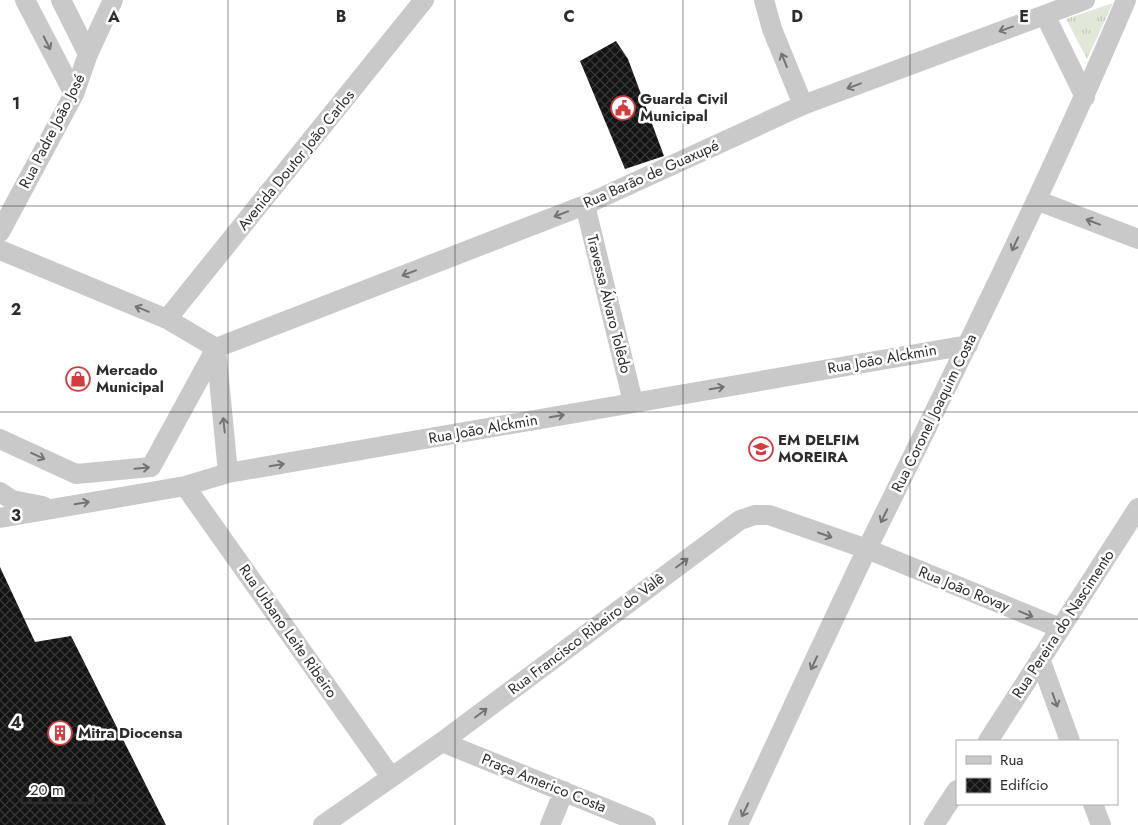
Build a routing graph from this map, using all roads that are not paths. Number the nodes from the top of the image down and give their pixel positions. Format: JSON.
{"nodes":[{"id":1,"x":25,"y":0,"type":"edge"},
{"id":2,"x":61,"y":0,"type":"edge"},
{"id":3,"x":113,"y":0,"type":"edge"},
{"id":4,"x":424,"y":0,"type":"edge"},
{"id":5,"x":764,"y":0,"type":"edge"},
{"id":6,"x":1084,"y":0,"type":"edge"},
{"id":7,"x":1126,"y":0,"type":"edge"},
{"id":8,"x":1045,"y":15,"type":"junction"},
{"id":9,"x":88,"y":54,"type":"junction"},
{"id":10,"x":74,"y":94,"type":"junction"},
{"id":11,"x":1085,"y":97,"type":"junction"},
{"id":12,"x":803,"y":105,"type":"junction"},
{"id":13,"x":1036,"y":200,"type":"junction"},
{"id":14,"x":585,"y":205,"type":"junction"},
{"id":15,"x":0,"y":232,"type":"edge"},
{"id":16,"x":1138,"y":239,"type":"edge"},
{"id":17,"x":0,"y":250,"type":"edge"},
{"id":18,"x":167,"y":319,"type":"junction"},
{"id":19,"x":968,"y":345,"type":"junction"},
{"id":20,"x":216,"y":348,"type":"junction"},
{"id":21,"x":633,"y":402,"type":"junction"},
{"id":22,"x":0,"y":439,"type":"edge"},
{"id":23,"x":228,"y":473,"type":"junction"},
{"id":24,"x":185,"y":486,"type":"junction"},
{"id":25,"x":0,"y":492,"type":"edge"},
{"id":26,"x":53,"y":508,"type":"junction"},
{"id":27,"x":1138,"y":508,"type":"edge"},
{"id":28,"x":0,"y":518,"type":"edge"},
{"id":29,"x":867,"y":549,"type":"junction"},
{"id":30,"x":1060,"y":628,"type":"junction"},
{"id":31,"x":1040,"y":659,"type":"junction"},
{"id":32,"x":989,"y":740,"type":"edge"},
{"id":33,"x":1070,"y":740,"type":"edge"},
{"id":34,"x":442,"y":742,"type":"junction"},
{"id":35,"x":391,"y":777,"type":"junction"},
{"id":36,"x":564,"y":791,"type":"junction"},
{"id":37,"x":956,"y":792,"type":"edge"},
{"id":38,"x":1093,"y":805,"type":"edge"},
{"id":39,"x":323,"y":825,"type":"edge"},
{"id":40,"x":550,"y":825,"type":"edge"},
{"id":41,"x":646,"y":825,"type":"edge"},
{"id":42,"x":738,"y":825,"type":"edge"},
{"id":43,"x":934,"y":825,"type":"edge"},
{"id":44,"x":1101,"y":825,"type":"edge"}],
"edges":[{"from":1,"to":10,"type":"street","one_way":true},
{"from":2,"to":9,"type":"street"},
{"from":3,"to":9,"type":"street","name":"Rua Padre João José"},
{"from":4,"to":18,"type":"street","name":"Avenida Doutor João Carlos"},
{"from":12,"to":5,"type":"street","one_way":true},
{"from":6,"to":8,"type":"street","name":"Rua Barão de Guaxupé"},
{"from":7,"to":11,"type":"street","name":"Rua Coronel Joaquim Costa"},
{"from":8,"to":11,"type":"street"},
{"from":8,"to":12,"type":"street","name":"Rua Barão de Guaxupé","one_way":true},
{"from":9,"to":10,"type":"street","name":"Rua Padre João José"},
{"from":10,"to":15,"type":"street","name":"Rua Padre João José"},
{"from":11,"to":13,"type":"street","name":"Rua Coronel Joaquim Costa"},
{"from":12,"to":14,"type":"street","name":"Rua Barão de Guaxupé"},
{"from":16,"to":13,"type":"street","one_way":true},
{"from":13,"to":19,"type":"street","name":"Rua Coronel Joaquim Costa","one_way":true},
{"from":14,"to":20,"type":"street","name":"Rua Barão de Guaxupé","one_way":true},
{"from":14,"to":21,"type":"street","name":"Travessa Álvaro Tolêdo"},
{"from":18,"to":17,"type":"street","one_way":true},
{"from":18,"to":20,"type":"street"},
{"from":21,"to":19,"type":"street","name":"Rua João Alckmin","one_way":true},
{"from":19,"to":29,"type":"street","name":"Rua Coronel Joaquim Costa","one_way":true},
{"from":22,"to":20,"type":"street","one_way":true},
{"from":23,"to":20,"type":"street","one_way":true},
{"from":23,"to":21,"type":"street","name":"Rua João Alckmin","one_way":true},
{"from":23,"to":24,"type":"street","name":"Rua João Alckmin"},
{"from":26,"to":24,"type":"street","name":"Rua João Alckmin","one_way":true},
{"from":24,"to":35,"type":"street","name":"Rua Urbano Leite Ribeiro"},
{"from":25,"to":26,"type":"street"},
{"from":26,"to":28,"type":"street","name":"Rua João Alckmin"},
{"from":27,"to":30,"type":"street","name":"Rua Pereira do Nascimento"},
{"from":29,"to":30,"type":"street","name":"Rua João Rovay","one_way":true},
{"from":34,"to":29,"type":"street","name":"Rua Francisco Ribeiro do Valê","one_way":true},
{"from":29,"to":42,"type":"street","name":"Rua Coronel Joaquim Costa","one_way":true},
{"from":30,"to":31,"type":"street","name":"Rua Pereira do Nascimento"},
{"from":31,"to":32,"type":"street","name":"Rua Pereira do Nascimento"},
{"from":31,"to":33,"type":"street","one_way":true},
{"from":34,"to":35,"type":"street","name":"Rua Francisco Ribeiro do Valê"},
{"from":34,"to":36,"type":"street","name":"Praça Americo Costa"},
{"from":35,"to":39,"type":"street","name":"Rua Francisco Ribeiro do Valê"},
{"from":36,"to":40,"type":"street"},
{"from":36,"to":41,"type":"street","name":"Praça Americo Costa"},
{"from":37,"to":43,"type":"street"},
{"from":38,"to":44,"type":"street"}]}
